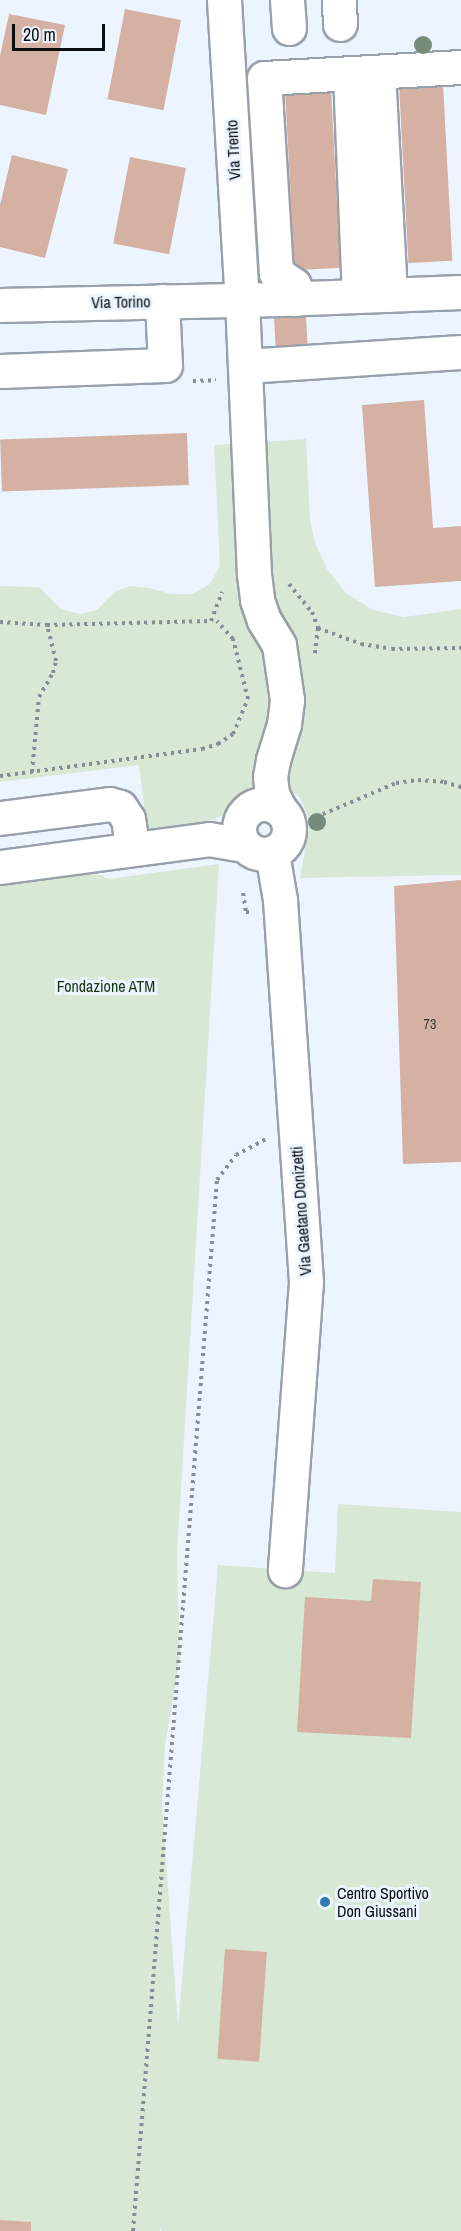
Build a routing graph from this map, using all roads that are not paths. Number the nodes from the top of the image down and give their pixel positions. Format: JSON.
{"nodes":[{"id":1,"x":224,"y":0,"type":"edge"},
{"id":2,"x":461,"y":67,"type":"edge"},
{"id":3,"x":364,"y":73,"type":"junction"},
{"id":4,"x":461,"y":292,"type":"edge"},
{"id":5,"x":375,"y":295,"type":"junction"},
{"id":6,"x":295,"y":299,"type":"junction"},
{"id":7,"x":242,"y":300,"type":"junction"},
{"id":8,"x":162,"y":301,"type":"junction"},
{"id":9,"x":0,"y":305,"type":"edge"},
{"id":10,"x":461,"y":352,"type":"edge"},
{"id":11,"x":0,"y":371,"type":"edge"},
{"id":12,"x":233,"y":373,"type":"junction"},
{"id":13,"x":290,"y":817,"type":"junction"},
{"id":14,"x":0,"y":818,"type":"edge"},
{"id":15,"x":133,"y":849,"type":"junction"},
{"id":16,"x":258,"y":849,"type":"junction"},
{"id":17,"x":0,"y":867,"type":"edge"},
{"id":18,"x":285,"y":1570,"type":"dead end"}],
"edges":[{"from":1,"to":7,"type":"street","name":"Via Trento"},
{"from":2,"to":3,"type":"street"},
{"from":3,"to":5,"type":"street"},
{"from":3,"to":6,"type":"street"},
{"from":4,"to":5,"type":"street","name":"Via Torino"},
{"from":5,"to":6,"type":"street","name":"Via Torino"},
{"from":6,"to":7,"type":"street","name":"Via Torino"},
{"from":7,"to":8,"type":"street","name":"Via Torino"},
{"from":7,"to":12,"type":"street","name":"Via Trento"},
{"from":8,"to":9,"type":"street","name":"Via Torino"},
{"from":8,"to":11,"type":"street"},
{"from":10,"to":12,"type":"street"},
{"from":12,"to":13,"type":"street","name":"Via Trento"},
{"from":13,"to":16,"type":"street"},
{"from":13,"to":16,"type":"street"},
{"from":14,"to":15,"type":"street"},
{"from":15,"to":16,"type":"street"},
{"from":15,"to":17,"type":"street"},
{"from":16,"to":18,"type":"street","name":"Via Gaetano Donizetti"}]}
